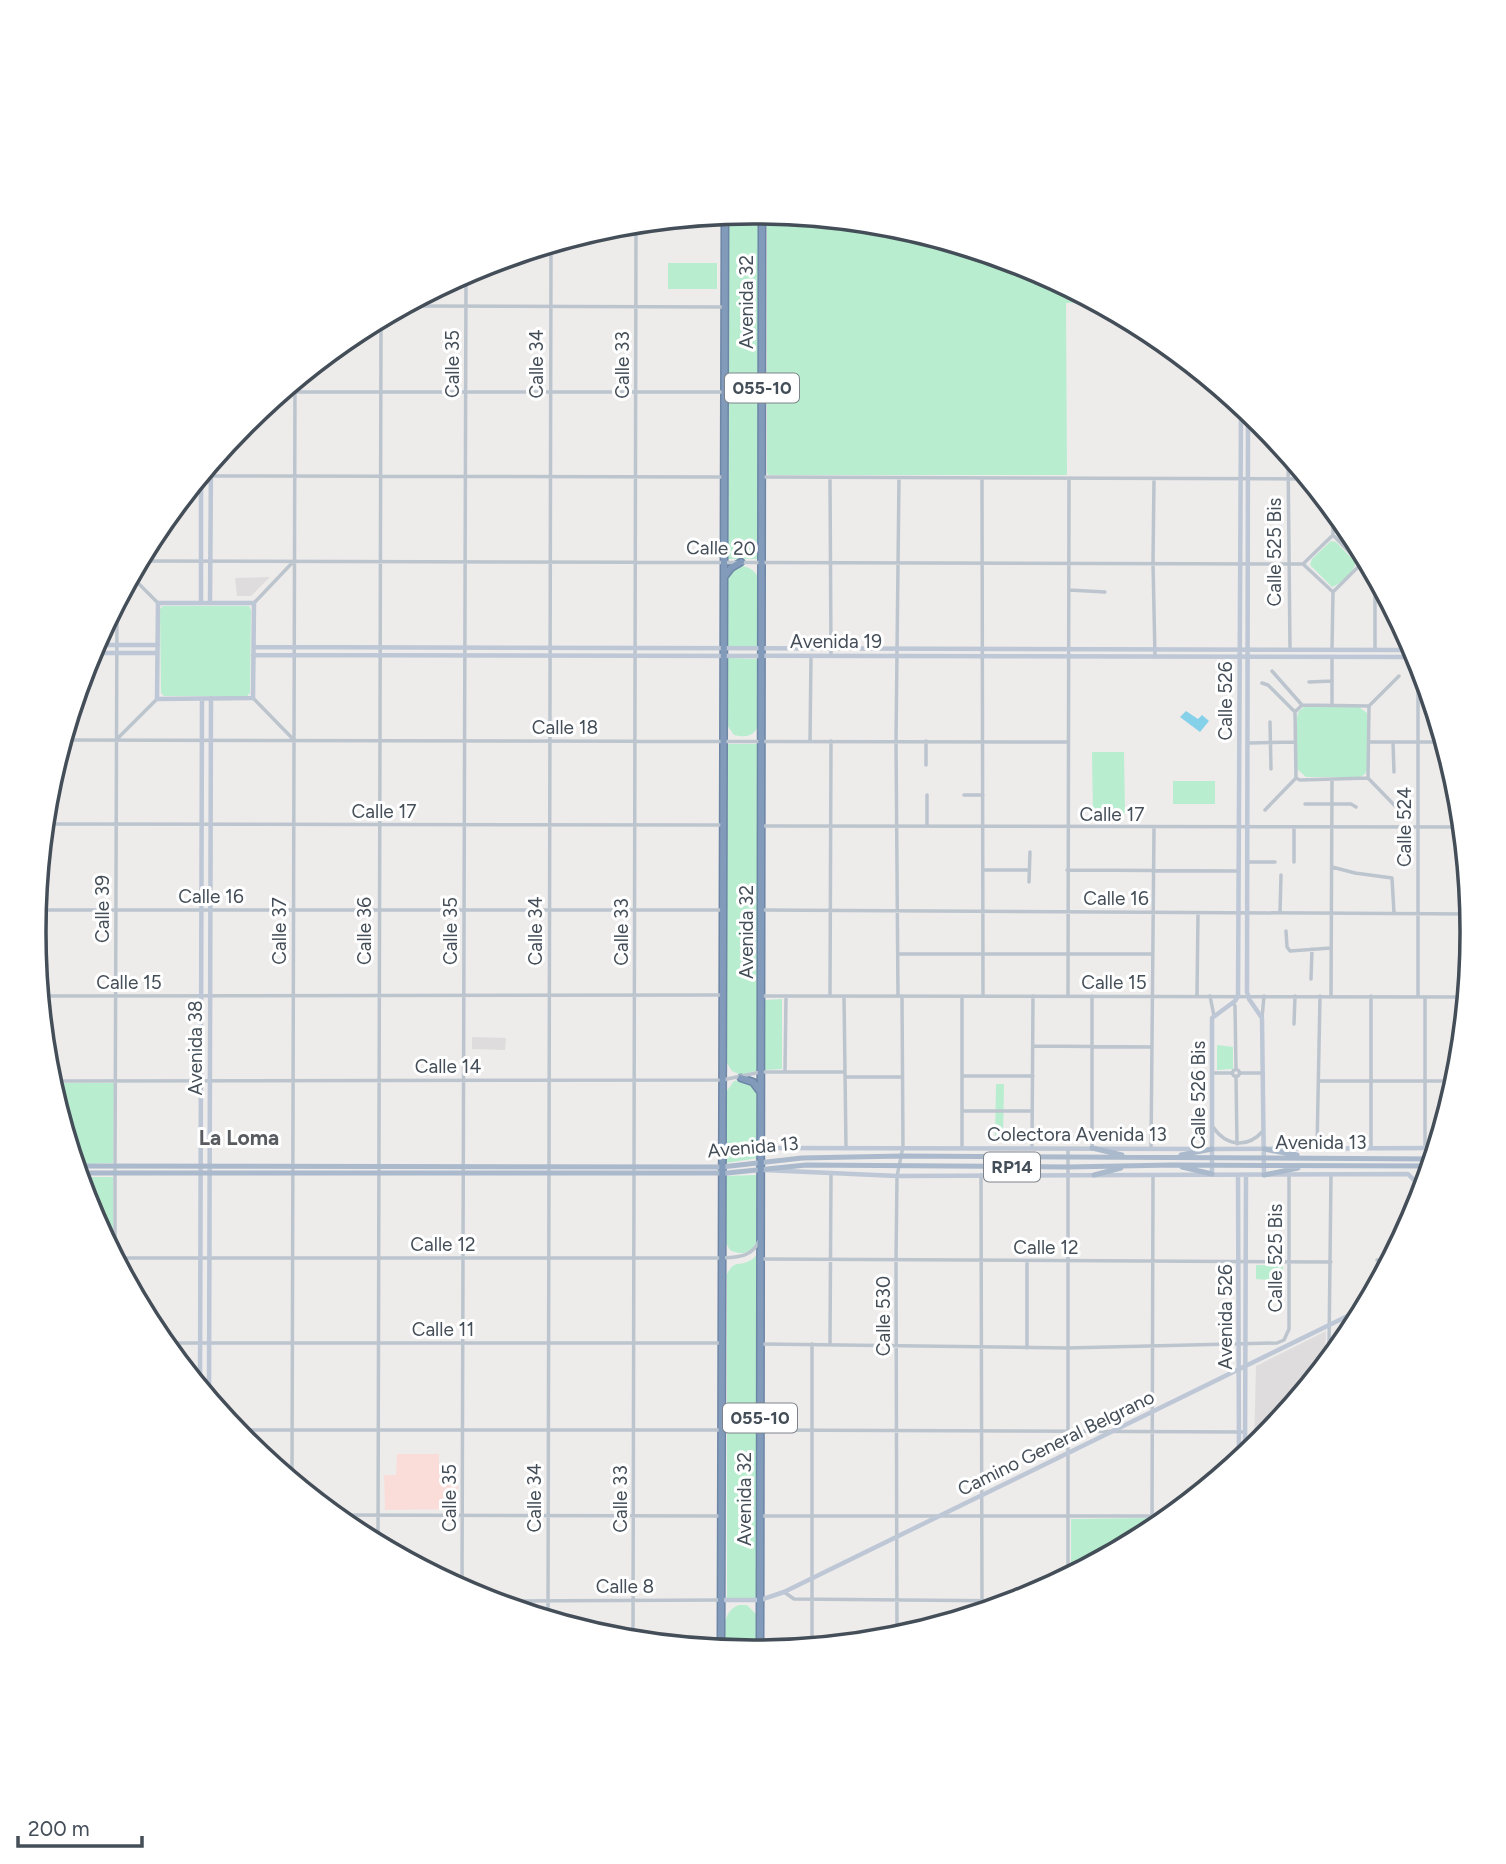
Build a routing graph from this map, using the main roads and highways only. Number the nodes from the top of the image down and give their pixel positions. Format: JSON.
{"nodes":[{"id":1,"x":760,"y":224,"type":"edge"},
{"id":2,"x":725,"y":225,"type":"edge"},
{"id":3,"x":1241,"y":421,"type":"edge"},
{"id":4,"x":1248,"y":427,"type":"edge"},
{"id":5,"x":211,"y":478,"type":"edge"},
{"id":6,"x":201,"y":490,"type":"edge"},
{"id":7,"x":741,"y":562,"type":"road end"},
{"id":8,"x":724,"y":578,"type":"junction"},
{"id":9,"x":201,"y":603,"type":"junction"},
{"id":10,"x":211,"y":603,"type":"junction"},
{"id":11,"x":106,"y":645,"type":"edge"},
{"id":12,"x":158,"y":645,"type":"junction"},
{"id":13,"x":254,"y":647,"type":"junction"},
{"id":14,"x":1240,"y":650,"type":"junction"},
{"id":15,"x":1248,"y":650,"type":"junction"},
{"id":16,"x":1402,"y":650,"type":"edge"},
{"id":17,"x":724,"y":651,"type":"junction"},
{"id":18,"x":761,"y":651,"type":"junction"},
{"id":19,"x":832,"y":652,"type":"junction"},
{"id":20,"x":103,"y":653,"type":"edge"},
{"id":21,"x":158,"y":653,"type":"junction"},
{"id":22,"x":1332,"y":653,"type":"junction"},
{"id":23,"x":1155,"y":654,"type":"junction"},
{"id":24,"x":253,"y":655,"type":"junction"},
{"id":25,"x":1405,"y":656,"type":"edge"},
{"id":26,"x":1248,"y":657,"type":"junction"},
{"id":27,"x":1239,"y":658,"type":"junction"},
{"id":28,"x":211,"y":698,"type":"junction"},
{"id":29,"x":202,"y":699,"type":"junction"},
{"id":30,"x":1238,"y":996,"type":"joint"},
{"id":31,"x":1262,"y":1018,"type":"joint"},
{"id":32,"x":741,"y":1078,"type":"road end"},
{"id":33,"x":760,"y":1092,"type":"junction"},
{"id":34,"x":760,"y":1148,"type":"junction"},
{"id":35,"x":1092,"y":1148,"type":"junction"},
{"id":36,"x":1213,"y":1149,"type":"junction"},
{"id":37,"x":1264,"y":1149,"type":"junction"},
{"id":38,"x":1426,"y":1149,"type":"edge"},
{"id":39,"x":1132,"y":1157,"type":"junction"},
{"id":40,"x":1310,"y":1157,"type":"junction"},
{"id":41,"x":1169,"y":1158,"type":"junction"},
{"id":42,"x":1212,"y":1158,"type":"junction"},
{"id":43,"x":1264,"y":1158,"type":"junction"},
{"id":44,"x":1423,"y":1159,"type":"edge"},
{"id":45,"x":1172,"y":1165,"type":"junction"},
{"id":46,"x":1212,"y":1165,"type":"junction"},
{"id":47,"x":1310,"y":1165,"type":"junction"},
{"id":48,"x":760,"y":1166,"type":"junction"},
{"id":49,"x":1133,"y":1166,"type":"junction"},
{"id":50,"x":1264,"y":1166,"type":"junction"},
{"id":51,"x":1420,"y":1166,"type":"edge"},
{"id":52,"x":86,"y":1167,"type":"edge"},
{"id":53,"x":115,"y":1169,"type":"junction"},
{"id":54,"x":200,"y":1169,"type":"junction"},
{"id":55,"x":210,"y":1169,"type":"junction"},
{"id":56,"x":722,"y":1170,"type":"junction"},
{"id":57,"x":87,"y":1171,"type":"edge"},
{"id":58,"x":1212,"y":1174,"type":"junction"},
{"id":59,"x":1094,"y":1175,"type":"junction"},
{"id":60,"x":1238,"y":1175,"type":"junction"},
{"id":61,"x":1246,"y":1175,"type":"junction"},
{"id":62,"x":1264,"y":1175,"type":"junction"},
{"id":63,"x":1415,"y":1181,"type":"edge"},
{"id":64,"x":1346,"y":1317,"type":"edge"},
{"id":65,"x":1247,"y":1366,"type":"junction"},
{"id":66,"x":1240,"y":1368,"type":"junction"},
{"id":67,"x":200,"y":1373,"type":"edge"},
{"id":68,"x":209,"y":1384,"type":"edge"},
{"id":69,"x":1245,"y":1440,"type":"edge"},
{"id":70,"x":1239,"y":1445,"type":"edge"},
{"id":71,"x":721,"y":1600,"type":"junction"},
{"id":72,"x":760,"y":1600,"type":"junction"},
{"id":73,"x":721,"y":1639,"type":"edge"},
{"id":74,"x":760,"y":1640,"type":"edge"}],
"edges":[{"from":1,"to":18,"type":"highway","name":"Avenida 32","number":"055-10"},
{"from":2,"to":8,"type":"highway","name":"Avenida 32","number":"055-10"},
{"from":3,"to":14,"type":"main road","name":"Calle 526"},
{"from":4,"to":15,"type":"main road","name":"Calle 526"},
{"from":5,"to":10,"type":"main road"},
{"from":6,"to":9,"type":"main road"},
{"from":7,"to":8,"type":"highway"},
{"from":8,"to":17,"type":"highway","name":"Avenida 32","number":"055-10"},
{"from":9,"to":10,"type":"main road"},
{"from":9,"to":12,"type":"main road"},
{"from":10,"to":13,"type":"main road"},
{"from":11,"to":12,"type":"main road"},
{"from":12,"to":21,"type":"main road"},
{"from":13,"to":17,"type":"main road","name":"Avenida 19"},
{"from":13,"to":24,"type":"main road"},
{"from":14,"to":15,"type":"main road","name":"Avenida 19"},
{"from":14,"to":23,"type":"main road","name":"Avenida 19"},
{"from":14,"to":27,"type":"main road","name":"Calle 526"},
{"from":15,"to":22,"type":"main road","name":"Avenida 19"},
{"from":15,"to":26,"type":"main road","name":"Calle 526"},
{"from":16,"to":22,"type":"main road","name":"Avenida 19"},
{"from":17,"to":18,"type":"main road","name":"Avenida 19"},
{"from":17,"to":24,"type":"main road","name":"Avenida 19"},
{"from":17,"to":56,"type":"highway","name":"Avenida 32","number":"055-10"},
{"from":18,"to":19,"type":"main road","name":"Avenida 19"},
{"from":18,"to":19,"type":"main road","name":"Avenida 19"},
{"from":18,"to":33,"type":"highway","name":"Avenida 32","number":"055-10"},
{"from":19,"to":23,"type":"main road","name":"Avenida 19"},
{"from":20,"to":21,"type":"main road"},
{"from":21,"to":29,"type":"main road"},
{"from":22,"to":25,"type":"main road","name":"Avenida 19"},
{"from":22,"to":26,"type":"main road","name":"Avenida 19"},
{"from":23,"to":27,"type":"main road","name":"Avenida 19"},
{"from":24,"to":28,"type":"main road"},
{"from":26,"to":27,"type":"main road","name":"Avenida 19"},
{"from":26,"to":31,"type":"main road","name":"Calle 526"},
{"from":27,"to":30,"type":"main road","name":"Calle 526"},
{"from":28,"to":29,"type":"main road"},
{"from":28,"to":55,"type":"main road","name":"Avenida 38"},
{"from":29,"to":54,"type":"main road","name":"Avenida 38"},
{"from":30,"to":36,"type":"main road","name":"Calle 526 Bis"},
{"from":31,"to":37,"type":"main road","name":"Calle 525 Bis"},
{"from":32,"to":33,"type":"highway"},
{"from":33,"to":34,"type":"highway","name":"Avenida 32","number":"055-10"},
{"from":34,"to":35,"type":"main road","name":"Colectora Avenida 13"},
{"from":34,"to":48,"type":"highway","name":"Avenida 32","number":"055-10"},
{"from":35,"to":36,"type":"main road","name":"Colectora Avenida 13"},
{"from":35,"to":39,"type":"main road"},
{"from":36,"to":37,"type":"main road","name":"Colectora Avenida 13"},
{"from":36,"to":41,"type":"main road"},
{"from":36,"to":42,"type":"main road","name":"Calle 526 Bis"},
{"from":37,"to":38,"type":"main road","name":"Colectora Avenida 13"},
{"from":37,"to":40,"type":"main road"},
{"from":37,"to":43,"type":"main road","name":"Calle 525 Bis"},
{"from":39,"to":41,"type":"main road","name":"Avenida 13","number":"RP14"},
{"from":39,"to":48,"type":"main road","name":"Avenida 13","number":"RP14"},
{"from":40,"to":43,"type":"main road","name":"Avenida 13","number":"RP14"},
{"from":40,"to":44,"type":"main road","name":"Avenida 13","number":"RP14"},
{"from":41,"to":42,"type":"main road","name":"Avenida 13","number":"RP14"},
{"from":42,"to":43,"type":"main road","name":"Avenida 13","number":"RP14"},
{"from":42,"to":46,"type":"main road","name":"Calle 526 Bis"},
{"from":43,"to":50,"type":"main road","name":"Calle 525 Bis"},
{"from":45,"to":46,"type":"main road","name":"Avenida 13","number":"RP14"},
{"from":45,"to":49,"type":"main road","name":"Avenida 13","number":"RP14"},
{"from":45,"to":58,"type":"main road"},
{"from":46,"to":50,"type":"main road","name":"Avenida 13","number":"RP14"},
{"from":46,"to":58,"type":"main road","name":"Calle 526 Bis"},
{"from":47,"to":50,"type":"main road","name":"Avenida 13","number":"RP14"},
{"from":47,"to":51,"type":"main road","name":"Avenida 13","number":"RP14"},
{"from":47,"to":62,"type":"main road"},
{"from":48,"to":49,"type":"main road","name":"Avenida 13","number":"RP14"},
{"from":48,"to":56,"type":"main road","name":"Avenida 13","number":"RP14"},
{"from":48,"to":59,"type":"main road"},
{"from":48,"to":72,"type":"highway","name":"Avenida 32","number":"055-10"},
{"from":49,"to":59,"type":"main road"},
{"from":50,"to":62,"type":"main road","name":"Calle 525 Bis"},
{"from":52,"to":53,"type":"main road","name":"Avenida 13"},
{"from":53,"to":54,"type":"main road","name":"Avenida 13"},
{"from":53,"to":57,"type":"main road","name":"Avenida 13"},
{"from":54,"to":55,"type":"main road","name":"Avenida 13"},
{"from":54,"to":67,"type":"main road","name":"Avenida 38"},
{"from":55,"to":56,"type":"main road","name":"Avenida 13"},
{"from":55,"to":68,"type":"main road","name":"Avenida 38"},
{"from":56,"to":71,"type":"highway","name":"Avenida 32","number":"055-10"},
{"from":58,"to":59,"type":"main road"},
{"from":58,"to":60,"type":"main road"},
{"from":60,"to":61,"type":"main road"},
{"from":60,"to":66,"type":"main road","name":"Avenida 526"},
{"from":61,"to":62,"type":"main road"},
{"from":61,"to":65,"type":"main road","name":"Avenida 526"},
{"from":62,"to":63,"type":"main road"},
{"from":64,"to":65,"type":"main road","name":"Camino General Belgrano"},
{"from":65,"to":66,"type":"main road","name":"Camino General Belgrano"},
{"from":65,"to":69,"type":"main road","name":"Avenida 526"},
{"from":66,"to":70,"type":"main road","name":"Avenida 526"},
{"from":66,"to":72,"type":"main road","name":"Camino General Belgrano"},
{"from":71,"to":72,"type":"main road","name":"Calle 8"},
{"from":71,"to":73,"type":"highway","name":"Avenida 32","number":"055-10"},
{"from":72,"to":74,"type":"highway","name":"Avenida 32","number":"055-10"}]}
